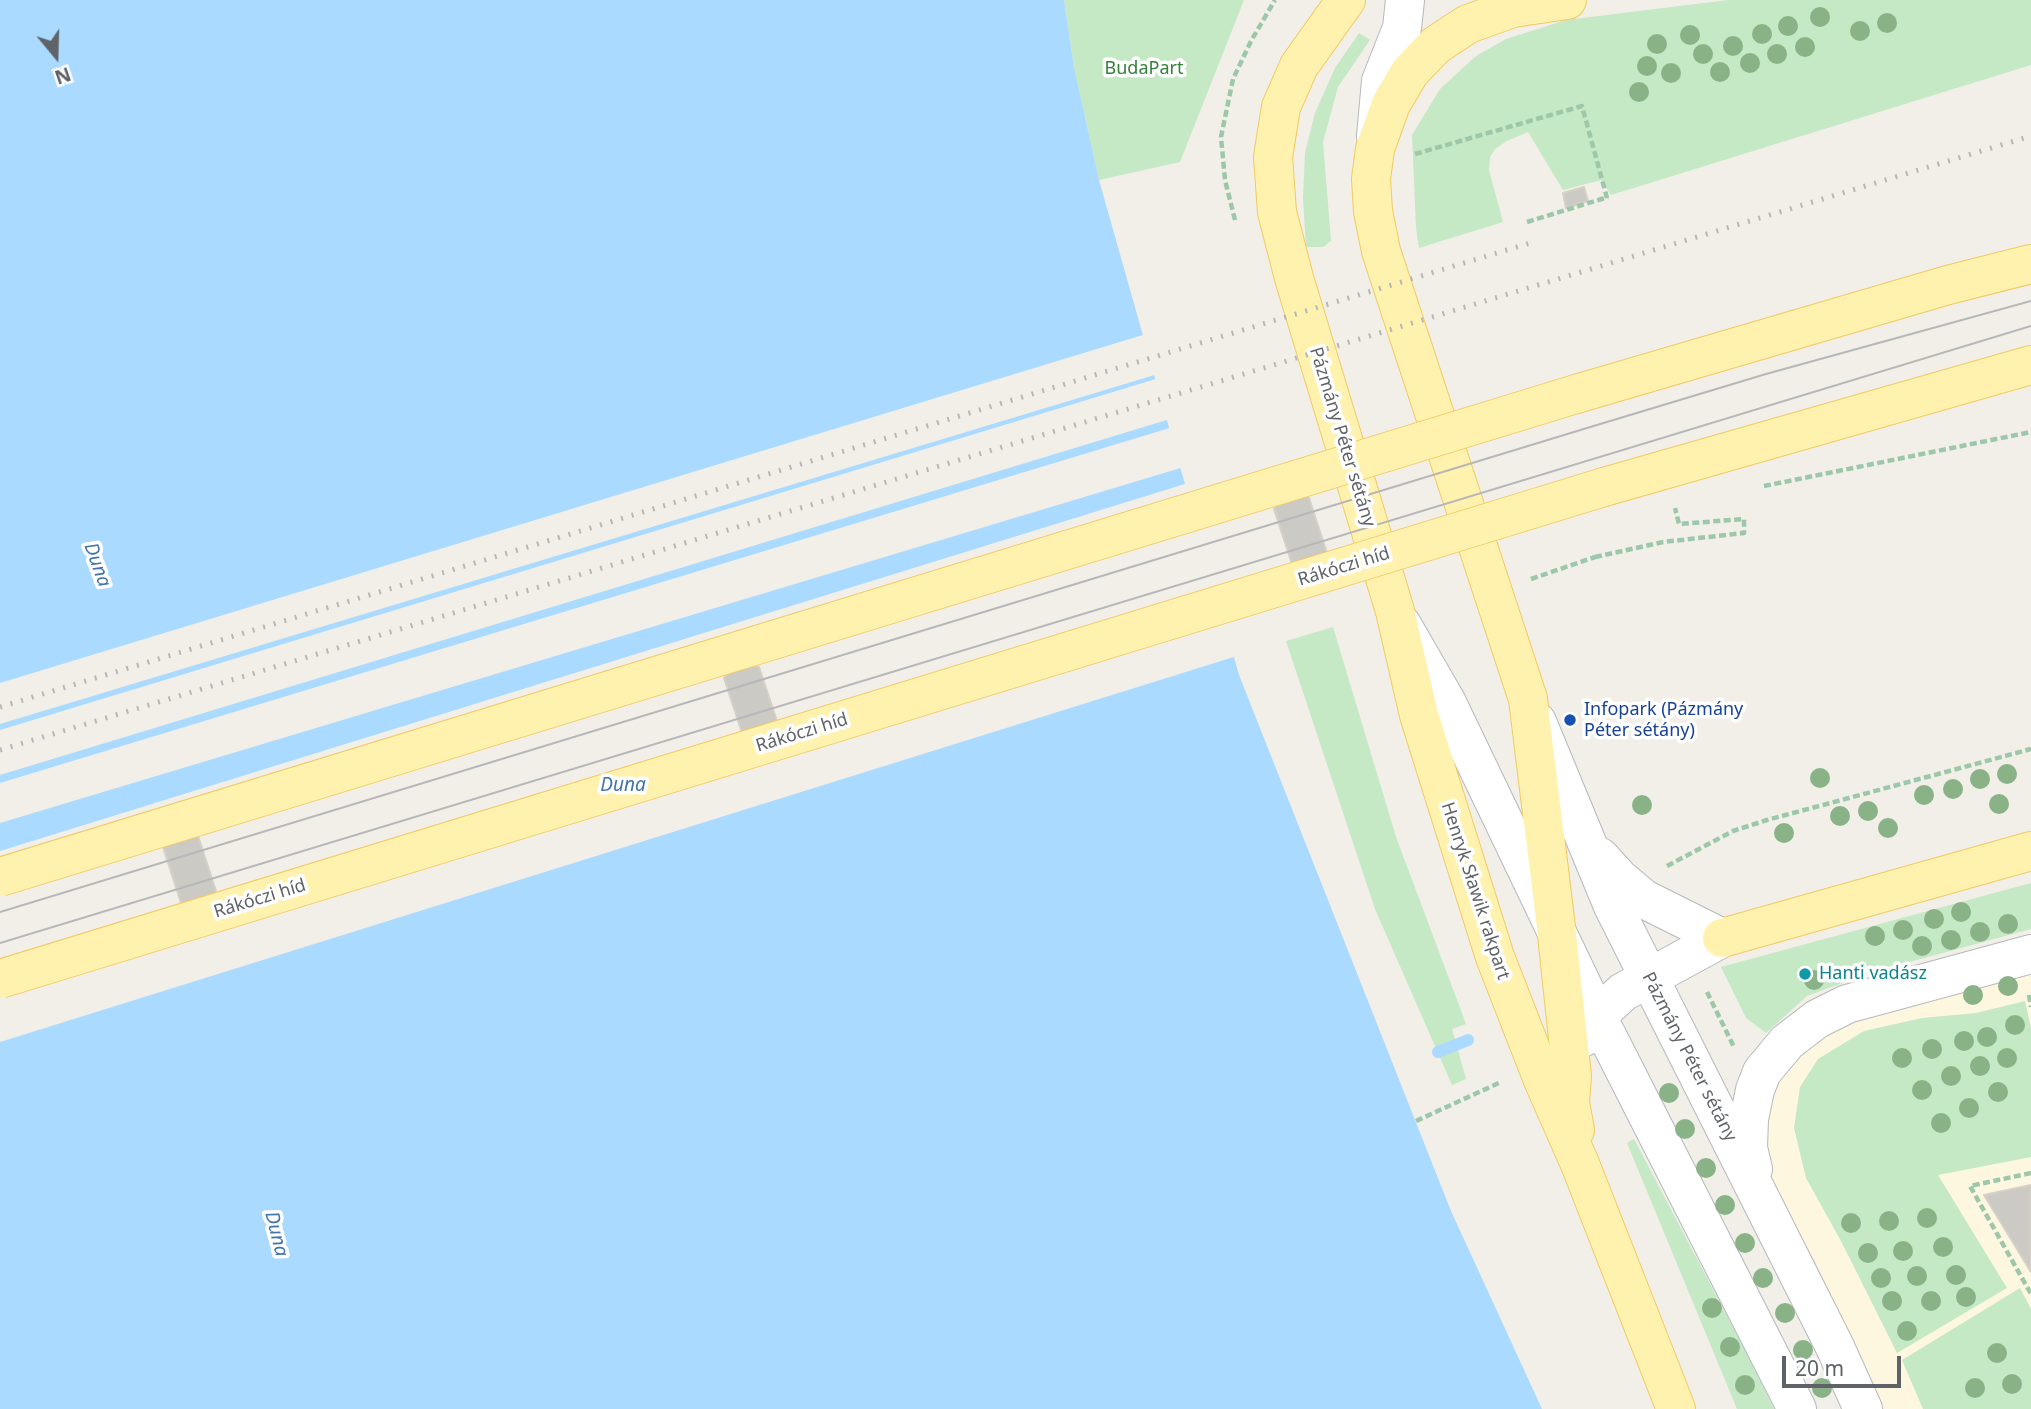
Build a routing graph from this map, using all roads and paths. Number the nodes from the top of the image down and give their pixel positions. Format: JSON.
{"nodes":[{"id":1,"x":1346,"y":0,"type":"edge"},
{"id":2,"x":1405,"y":0,"type":"edge"},
{"id":3,"x":1566,"y":0,"type":"edge"},
{"id":4,"x":1500,"y":4,"type":"edge"},
{"id":5,"x":1384,"y":161,"type":"junction"},
{"id":6,"x":1527,"y":222,"type":"dead end"},
{"id":7,"x":2031,"y":264,"type":"edge"},
{"id":8,"x":2031,"y":365,"type":"edge"},
{"id":9,"x":2031,"y":432,"type":"edge"},
{"id":10,"x":1753,"y":488,"type":"dead end"},
{"id":11,"x":1688,"y":503,"type":"dead end"},
{"id":12,"x":1675,"y":506,"type":"junction"},
{"id":13,"x":1662,"y":510,"type":"dead end"},
{"id":14,"x":1649,"y":545,"type":"dead end"},
{"id":15,"x":1595,"y":557,"type":"junction"},
{"id":16,"x":1526,"y":580,"type":"dead end"},
{"id":17,"x":1395,"y":611,"type":"junction"},
{"id":18,"x":1528,"y":699,"type":"junction"},
{"id":19,"x":2031,"y":749,"type":"edge"},
{"id":20,"x":1584,"y":840,"type":"junction"},
{"id":21,"x":2031,"y":850,"type":"edge"},
{"id":22,"x":0,"y":877,"type":"edge"},
{"id":23,"x":1558,"y":935,"type":"junction"},
{"id":24,"x":1699,"y":936,"type":"junction"},
{"id":25,"x":2031,"y":954,"type":"edge"},
{"id":26,"x":1649,"y":976,"type":"junction"},
{"id":27,"x":0,"y":979,"type":"edge"},
{"id":28,"x":2029,"y":995,"type":"dead end"},
{"id":29,"x":2031,"y":1007,"type":"edge"},
{"id":30,"x":1597,"y":1016,"type":"junction"},
{"id":31,"x":1572,"y":1076,"type":"junction"},
{"id":32,"x":1496,"y":1083,"type":"dead end"},
{"id":33,"x":1755,"y":1090,"type":"junction"},
{"id":34,"x":1416,"y":1121,"type":"dead end"},
{"id":35,"x":1580,"y":1164,"type":"junction"},
{"id":36,"x":2031,"y":1173,"type":"edge"},
{"id":37,"x":1759,"y":1198,"type":"junction"},
{"id":38,"x":2031,"y":1294,"type":"edge"},
{"id":39,"x":1676,"y":1409,"type":"edge"},
{"id":40,"x":1797,"y":1409,"type":"edge"},
{"id":41,"x":1863,"y":1409,"type":"edge"}],
"edges":[{"from":1,"to":17,"type":"main road","name":"Pázmány Péter sétány"},
{"from":2,"to":5,"type":"street"},
{"from":3,"to":4,"type":"main road"},
{"from":4,"to":5,"type":"main road"},
{"from":5,"to":6,"type":"path"},
{"from":5,"to":18,"type":"main road","name":"Pázmány Péter sétány"},
{"from":7,"to":22,"type":"main road","bridge":true},
{"from":8,"to":27,"type":"main road","name":"Rákóczi híd","bridge":true},
{"from":9,"to":10,"type":"path"},
{"from":11,"to":12,"type":"path"},
{"from":12,"to":13,"type":"path"},
{"from":12,"to":15,"type":"path"},
{"from":14,"to":15,"type":"path"},
{"from":15,"to":16,"type":"path"},
{"from":17,"to":23,"type":"street","name":"Pázmány Péter sétány"},
{"from":17,"to":35,"type":"main road","name":"Henryk Sławik rakpart"},
{"from":18,"to":20,"type":"street","name":"Pázmány Péter sétány"},
{"from":18,"to":23,"type":"main road","name":"Pázmány Péter sétány"},
{"from":19,"to":24,"type":"path"},
{"from":20,"to":24,"type":"street"},
{"from":20,"to":26,"type":"street","name":"Pázmány Péter sétány"},
{"from":21,"to":24,"type":"main road"},
{"from":23,"to":30,"type":"street","name":"Pázmány Péter sétány"},
{"from":23,"to":31,"type":"main road","name":"Henryk Sławik rakpart"},
{"from":24,"to":26,"type":"street"},
{"from":24,"to":33,"type":"path"},
{"from":25,"to":33,"type":"street"},
{"from":26,"to":30,"type":"street"},
{"from":26,"to":37,"type":"street","name":"Pázmány Péter sétány"},
{"from":28,"to":29,"type":"path"},
{"from":30,"to":31,"type":"street"},
{"from":30,"to":40,"type":"street","name":"Pázmány Péter sétány"},
{"from":31,"to":35,"type":"main road","name":"Henryk Sławik rakpart"},
{"from":32,"to":34,"type":"path"},
{"from":33,"to":37,"type":"street"},
{"from":35,"to":39,"type":"main road","name":"Henryk Sławik rakpart"},
{"from":36,"to":38,"type":"path"},
{"from":37,"to":41,"type":"street","name":"Pázmány Péter sétány"}]}
